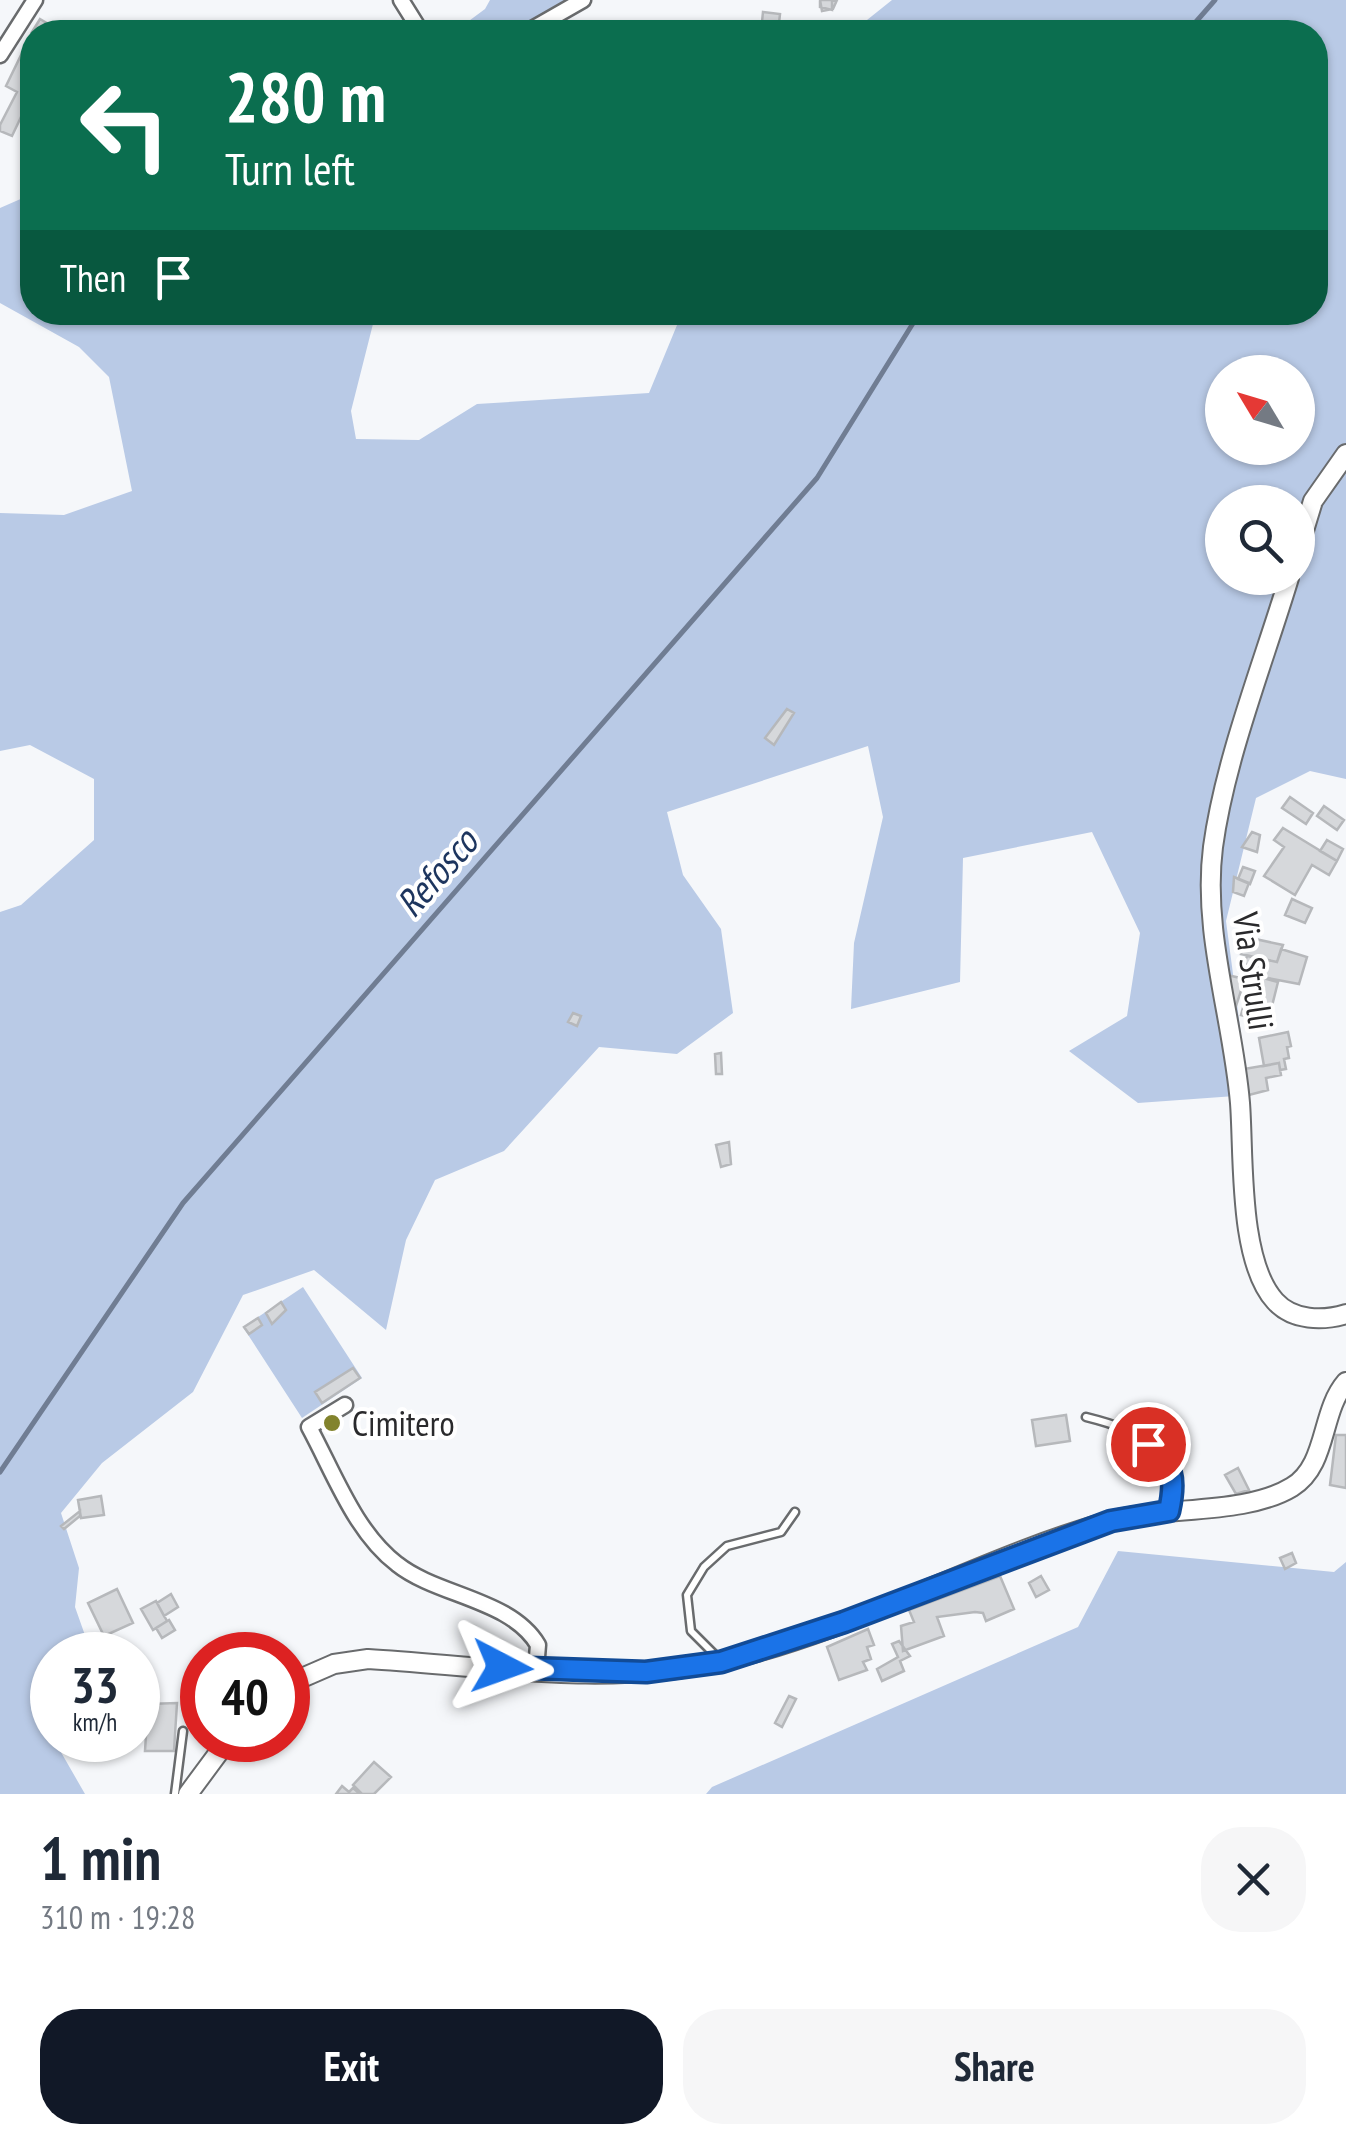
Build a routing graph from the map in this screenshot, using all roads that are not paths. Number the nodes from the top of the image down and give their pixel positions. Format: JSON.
{"nodes":[{"id":1,"x":583,"y":0,"type":"edge"},
{"id":2,"x":548,"y":20,"type":"edge"},
{"id":3,"x":20,"y":24,"type":"edge"},
{"id":4,"x":0,"y":55,"type":"edge"},
{"id":5,"x":1346,"y":454,"type":"edge"},
{"id":6,"x":1315,"y":500,"type":"edge"},
{"id":7,"x":1283,"y":595,"type":"edge"},
{"id":8,"x":1346,"y":1314,"type":"edge"},
{"id":9,"x":1346,"y":1382,"type":"edge"},
{"id":10,"x":345,"y":1405,"type":"dead end"},
{"id":11,"x":1086,"y":1417,"type":"dead end"},
{"id":12,"x":1169,"y":1511,"type":"junction"},
{"id":13,"x":795,"y":1512,"type":"dead end"},
{"id":14,"x":721,"y":1662,"type":"junction"},
{"id":15,"x":536,"y":1669,"type":"junction"},
{"id":16,"x":310,"y":1674,"type":"edge"},
{"id":17,"x":180,"y":1755,"type":"edge"},
{"id":18,"x":212,"y":1762,"type":"edge"},
{"id":19,"x":175,"y":1794,"type":"edge"},
{"id":20,"x":188,"y":1794,"type":"edge"}],
"edges":[{"from":1,"to":2,"type":"street"},
{"from":3,"to":4,"type":"street"},
{"from":5,"to":6,"type":"street"},
{"from":7,"to":8,"type":"street","name":"Via Strulli"},
{"from":9,"to":12,"type":"street"},
{"from":10,"to":15,"type":"street"},
{"from":11,"to":12,"type":"lane"},
{"from":12,"to":14,"type":"street"},
{"from":13,"to":14,"type":"lane"},
{"from":14,"to":15,"type":"street"},
{"from":15,"to":16,"type":"street"},
{"from":17,"to":19,"type":"lane"},
{"from":18,"to":20,"type":"street"}]}
